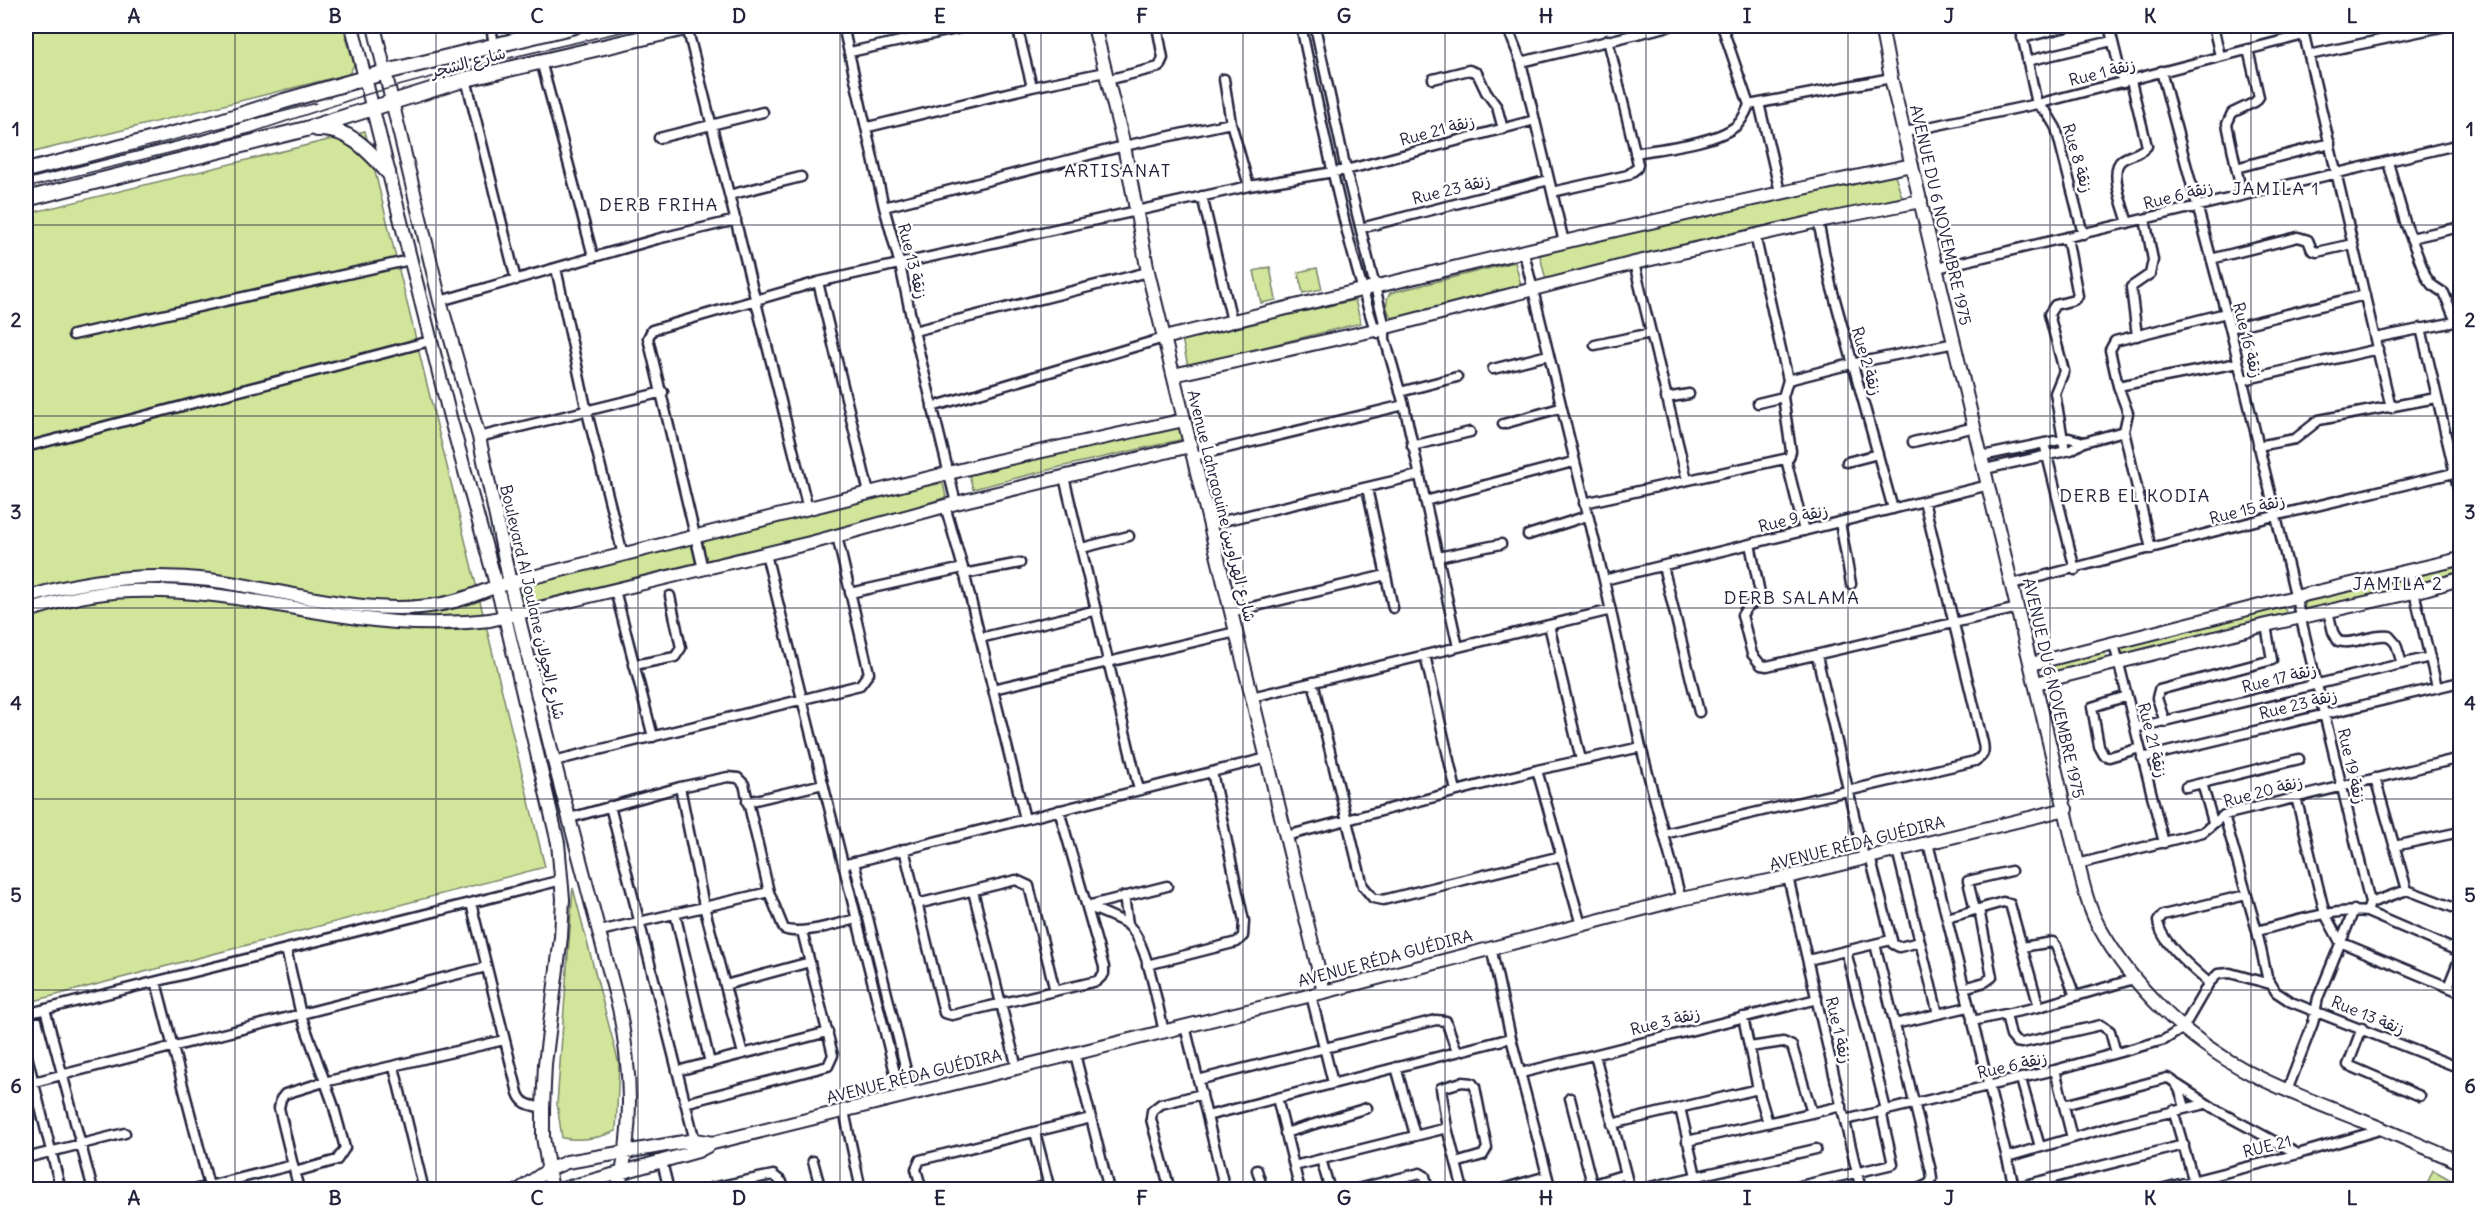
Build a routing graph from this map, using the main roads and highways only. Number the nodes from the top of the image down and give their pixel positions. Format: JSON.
{"nodes":[{"id":1,"x":575,"y":26,"type":"edge"},
{"id":2,"x":690,"y":26,"type":"edge"},
{"id":3,"x":306,"y":129,"type":"junction"},
{"id":4,"x":26,"y":171,"type":"edge"},
{"id":5,"x":388,"y":172,"type":"road end"},
{"id":6,"x":26,"y":199,"type":"edge"}],
"edges":[{"from":1,"to":4,"type":"main road","name":"شارع الشجر"},
{"from":2,"to":3,"type":"main road","name":"شارع الشجر"},
{"from":3,"to":5,"type":"main road"},
{"from":3,"to":6,"type":"main road","name":"شارع الشجر"}]}
